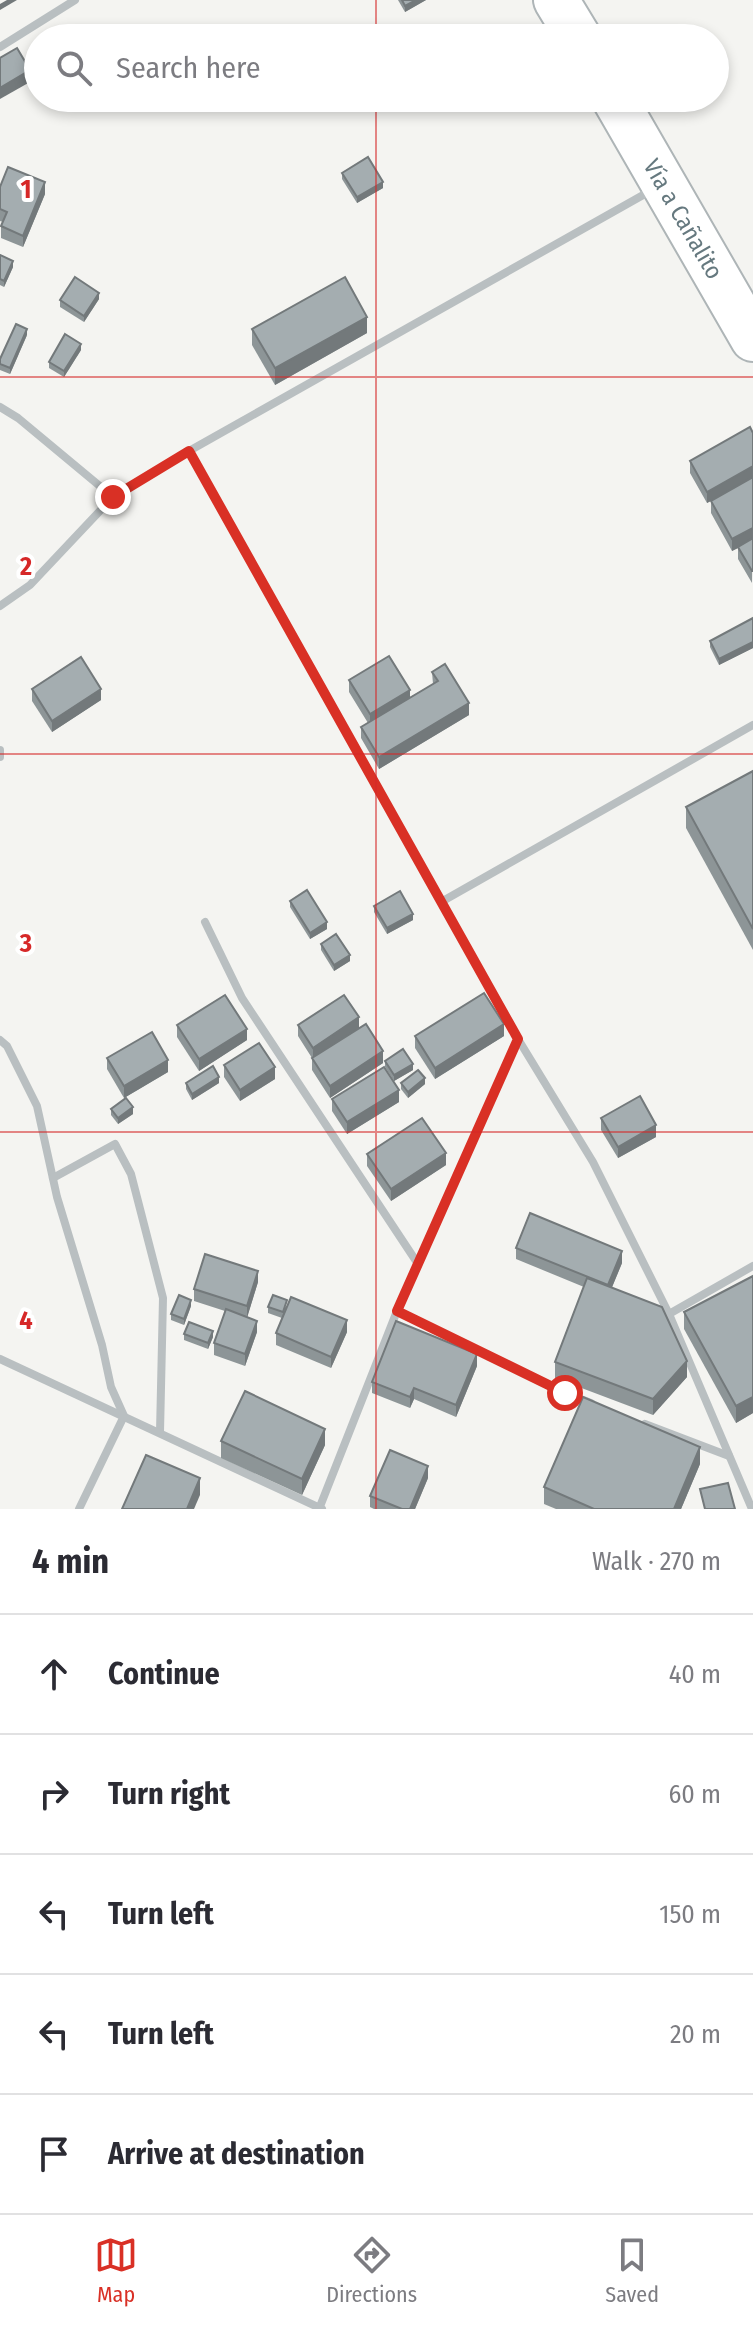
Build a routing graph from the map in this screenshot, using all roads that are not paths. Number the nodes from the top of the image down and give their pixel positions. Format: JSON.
{"nodes":[{"id":1,"x":75,"y":0,"type":"edge"},
{"id":2,"x":556,"y":0,"type":"edge"},
{"id":3,"x":37,"y":24,"type":"edge"},
{"id":4,"x":571,"y":24,"type":"edge"},
{"id":5,"x":24,"y":32,"type":"edge"},
{"id":6,"x":0,"y":47,"type":"edge"},
{"id":7,"x":622,"y":112,"type":"edge"},
{"id":8,"x":663,"y":184,"type":"junction"},
{"id":9,"x":753,"y":339,"type":"edge"},
{"id":10,"x":0,"y":407,"type":"edge"},
{"id":11,"x":189,"y":451,"type":"junction"},
{"id":12,"x":113,"y":497,"type":"junction"},
{"id":13,"x":0,"y":606,"type":"edge"},
{"id":14,"x":753,"y":725,"type":"edge"},
{"id":15,"x":0,"y":750,"type":"edge"},
{"id":16,"x":0,"y":757,"type":"edge"},
{"id":17,"x":441,"y":902,"type":"junction"},
{"id":18,"x":205,"y":922,"type":"dead end"},
{"id":19,"x":518,"y":1039,"type":"junction"},
{"id":20,"x":0,"y":1040,"type":"edge"},
{"id":21,"x":53,"y":1178,"type":"junction"},
{"id":22,"x":418,"y":1264,"type":"junction"},
{"id":23,"x":753,"y":1266,"type":"edge"},
{"id":24,"x":397,"y":1311,"type":"junction"},
{"id":25,"x":669,"y":1314,"type":"junction"},
{"id":26,"x":0,"y":1359,"type":"edge"},
{"id":27,"x":595,"y":1405,"type":"edge"},
{"id":28,"x":124,"y":1416,"type":"junction"},
{"id":29,"x":640,"y":1422,"type":"edge"},
{"id":30,"x":160,"y":1432,"type":"junction"},
{"id":31,"x":729,"y":1456,"type":"junction"},
{"id":32,"x":79,"y":1509,"type":"edge"},
{"id":33,"x":321,"y":1509,"type":"edge"},
{"id":34,"x":752,"y":1509,"type":"edge"}],
"edges":[{"from":1,"to":3,"type":"street"},
{"from":2,"to":4,"type":"main road"},
{"from":5,"to":6,"type":"street"},
{"from":7,"to":8,"type":"main road","name":"Vía a Cañalito"},
{"from":8,"to":9,"type":"main road","name":"Vía a Cañalito"},
{"from":8,"to":11,"type":"street"},
{"from":10,"to":12,"type":"street"},
{"from":11,"to":12,"type":"street"},
{"from":11,"to":17,"type":"street"},
{"from":12,"to":13,"type":"street"},
{"from":14,"to":17,"type":"street"},
{"from":15,"to":16,"type":"street"},
{"from":17,"to":19,"type":"street"},
{"from":18,"to":22,"type":"street"},
{"from":19,"to":22,"type":"street"},
{"from":19,"to":25,"type":"street"},
{"from":20,"to":21,"type":"street"},
{"from":21,"to":28,"type":"street"},
{"from":21,"to":30,"type":"street"},
{"from":22,"to":24,"type":"street"},
{"from":23,"to":25,"type":"street"},
{"from":24,"to":27,"type":"street"},
{"from":24,"to":33,"type":"street"},
{"from":25,"to":31,"type":"street"},
{"from":26,"to":28,"type":"street"},
{"from":28,"to":30,"type":"street"},
{"from":28,"to":32,"type":"street"},
{"from":29,"to":31,"type":"street"},
{"from":30,"to":33,"type":"street"},
{"from":31,"to":34,"type":"street"}]}
